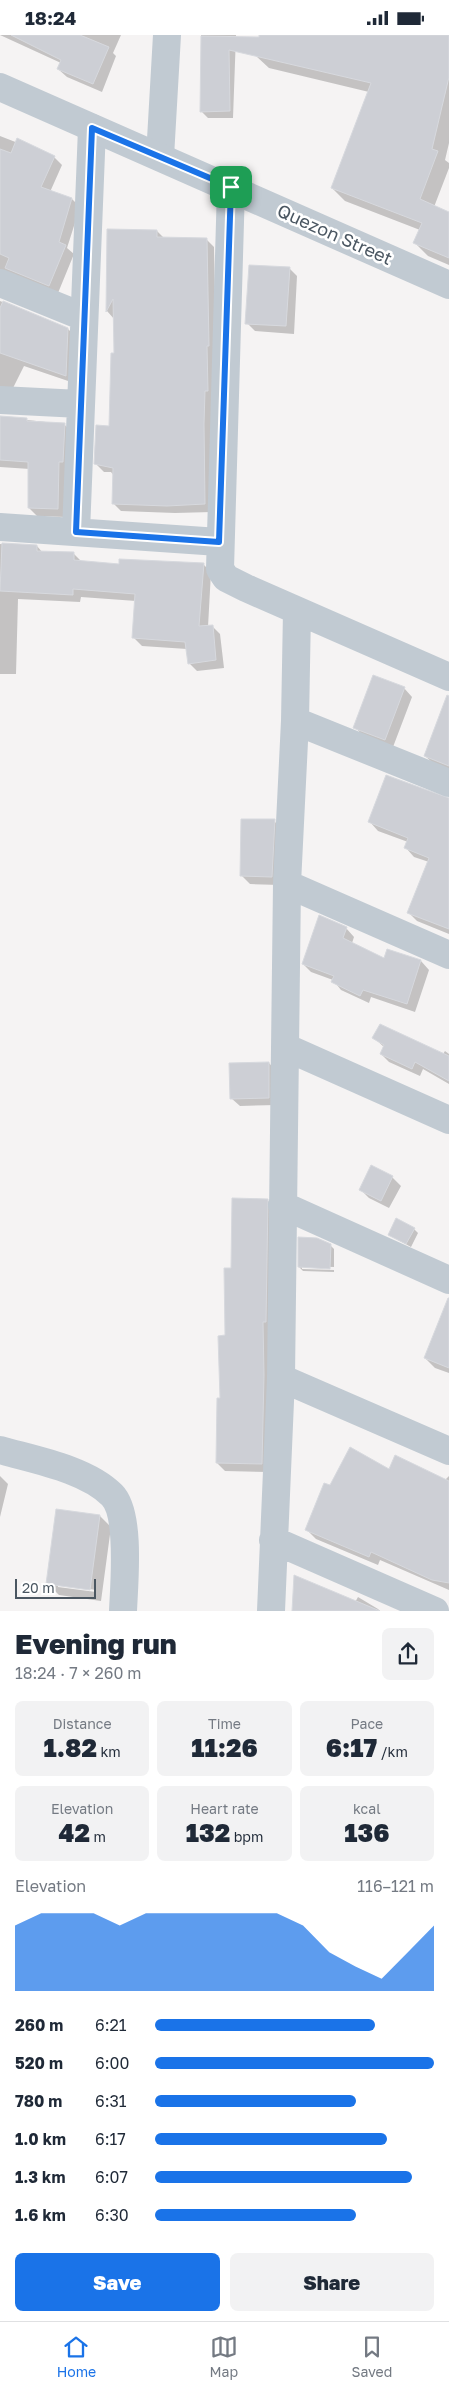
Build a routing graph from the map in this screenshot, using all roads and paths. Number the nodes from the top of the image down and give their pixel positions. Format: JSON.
{"nodes":[{"id":1,"x":166,"y":35,"type":"edge"},
{"id":2,"x":0,"y":87,"type":"edge"},
{"id":3,"x":92,"y":128,"type":"junction"},
{"id":4,"x":160,"y":157,"type":"junction"},
{"id":5,"x":231,"y":187,"type":"junction"},
{"id":6,"x":0,"y":283,"type":"edge"},
{"id":7,"x":449,"y":285,"type":"edge"},
{"id":8,"x":84,"y":317,"type":"junction"},
{"id":9,"x":0,"y":399,"type":"edge"},
{"id":10,"x":80,"y":404,"type":"junction"},
{"id":11,"x":0,"y":527,"type":"edge"},
{"id":12,"x":76,"y":532,"type":"junction"},
{"id":13,"x":219,"y":542,"type":"junction"},
{"id":14,"x":297,"y":611,"type":"junction"},
{"id":15,"x":449,"y":677,"type":"edge"},
{"id":16,"x":295,"y":721,"type":"junction"},
{"id":17,"x":449,"y":783,"type":"edge"},
{"id":18,"x":287,"y":884,"type":"junction"},
{"id":19,"x":449,"y":955,"type":"edge"},
{"id":20,"x":285,"y":1047,"type":"junction"},
{"id":21,"x":449,"y":1120,"type":"edge"},
{"id":22,"x":282,"y":1205,"type":"junction"},
{"id":23,"x":449,"y":1280,"type":"edge"},
{"id":24,"x":281,"y":1378,"type":"junction"},
{"id":25,"x":0,"y":1450,"type":"edge"},
{"id":26,"x":449,"y":1451,"type":"edge"},
{"id":27,"x":273,"y":1540,"type":"junction"},
{"id":28,"x":123,"y":1611,"type":"edge"},
{"id":29,"x":270,"y":1611,"type":"edge"},
{"id":30,"x":435,"y":1611,"type":"edge"}],
"edges":[{"from":1,"to":4,"type":"street"},
{"from":2,"to":3,"type":"street","name":"Quezon Street"},
{"from":3,"to":4,"type":"street","name":"Quezon Street"},
{"from":3,"to":8,"type":"street"},
{"from":4,"to":5,"type":"street","name":"Quezon Street"},
{"from":5,"to":7,"type":"street","name":"Quezon Street"},
{"from":5,"to":13,"type":"street"},
{"from":6,"to":8,"type":"street"},
{"from":8,"to":10,"type":"street"},
{"from":9,"to":10,"type":"street"},
{"from":10,"to":12,"type":"street"},
{"from":11,"to":12,"type":"street"},
{"from":12,"to":13,"type":"street"},
{"from":13,"to":14,"type":"street"},
{"from":14,"to":15,"type":"street"},
{"from":14,"to":16,"type":"street"},
{"from":16,"to":17,"type":"street"},
{"from":16,"to":18,"type":"street"},
{"from":18,"to":19,"type":"street"},
{"from":18,"to":20,"type":"street"},
{"from":20,"to":21,"type":"street"},
{"from":20,"to":22,"type":"street"},
{"from":22,"to":23,"type":"street"},
{"from":22,"to":24,"type":"street"},
{"from":24,"to":26,"type":"street"},
{"from":24,"to":27,"type":"street"},
{"from":25,"to":28,"type":"street"},
{"from":27,"to":29,"type":"street"},
{"from":27,"to":30,"type":"street"}]}
